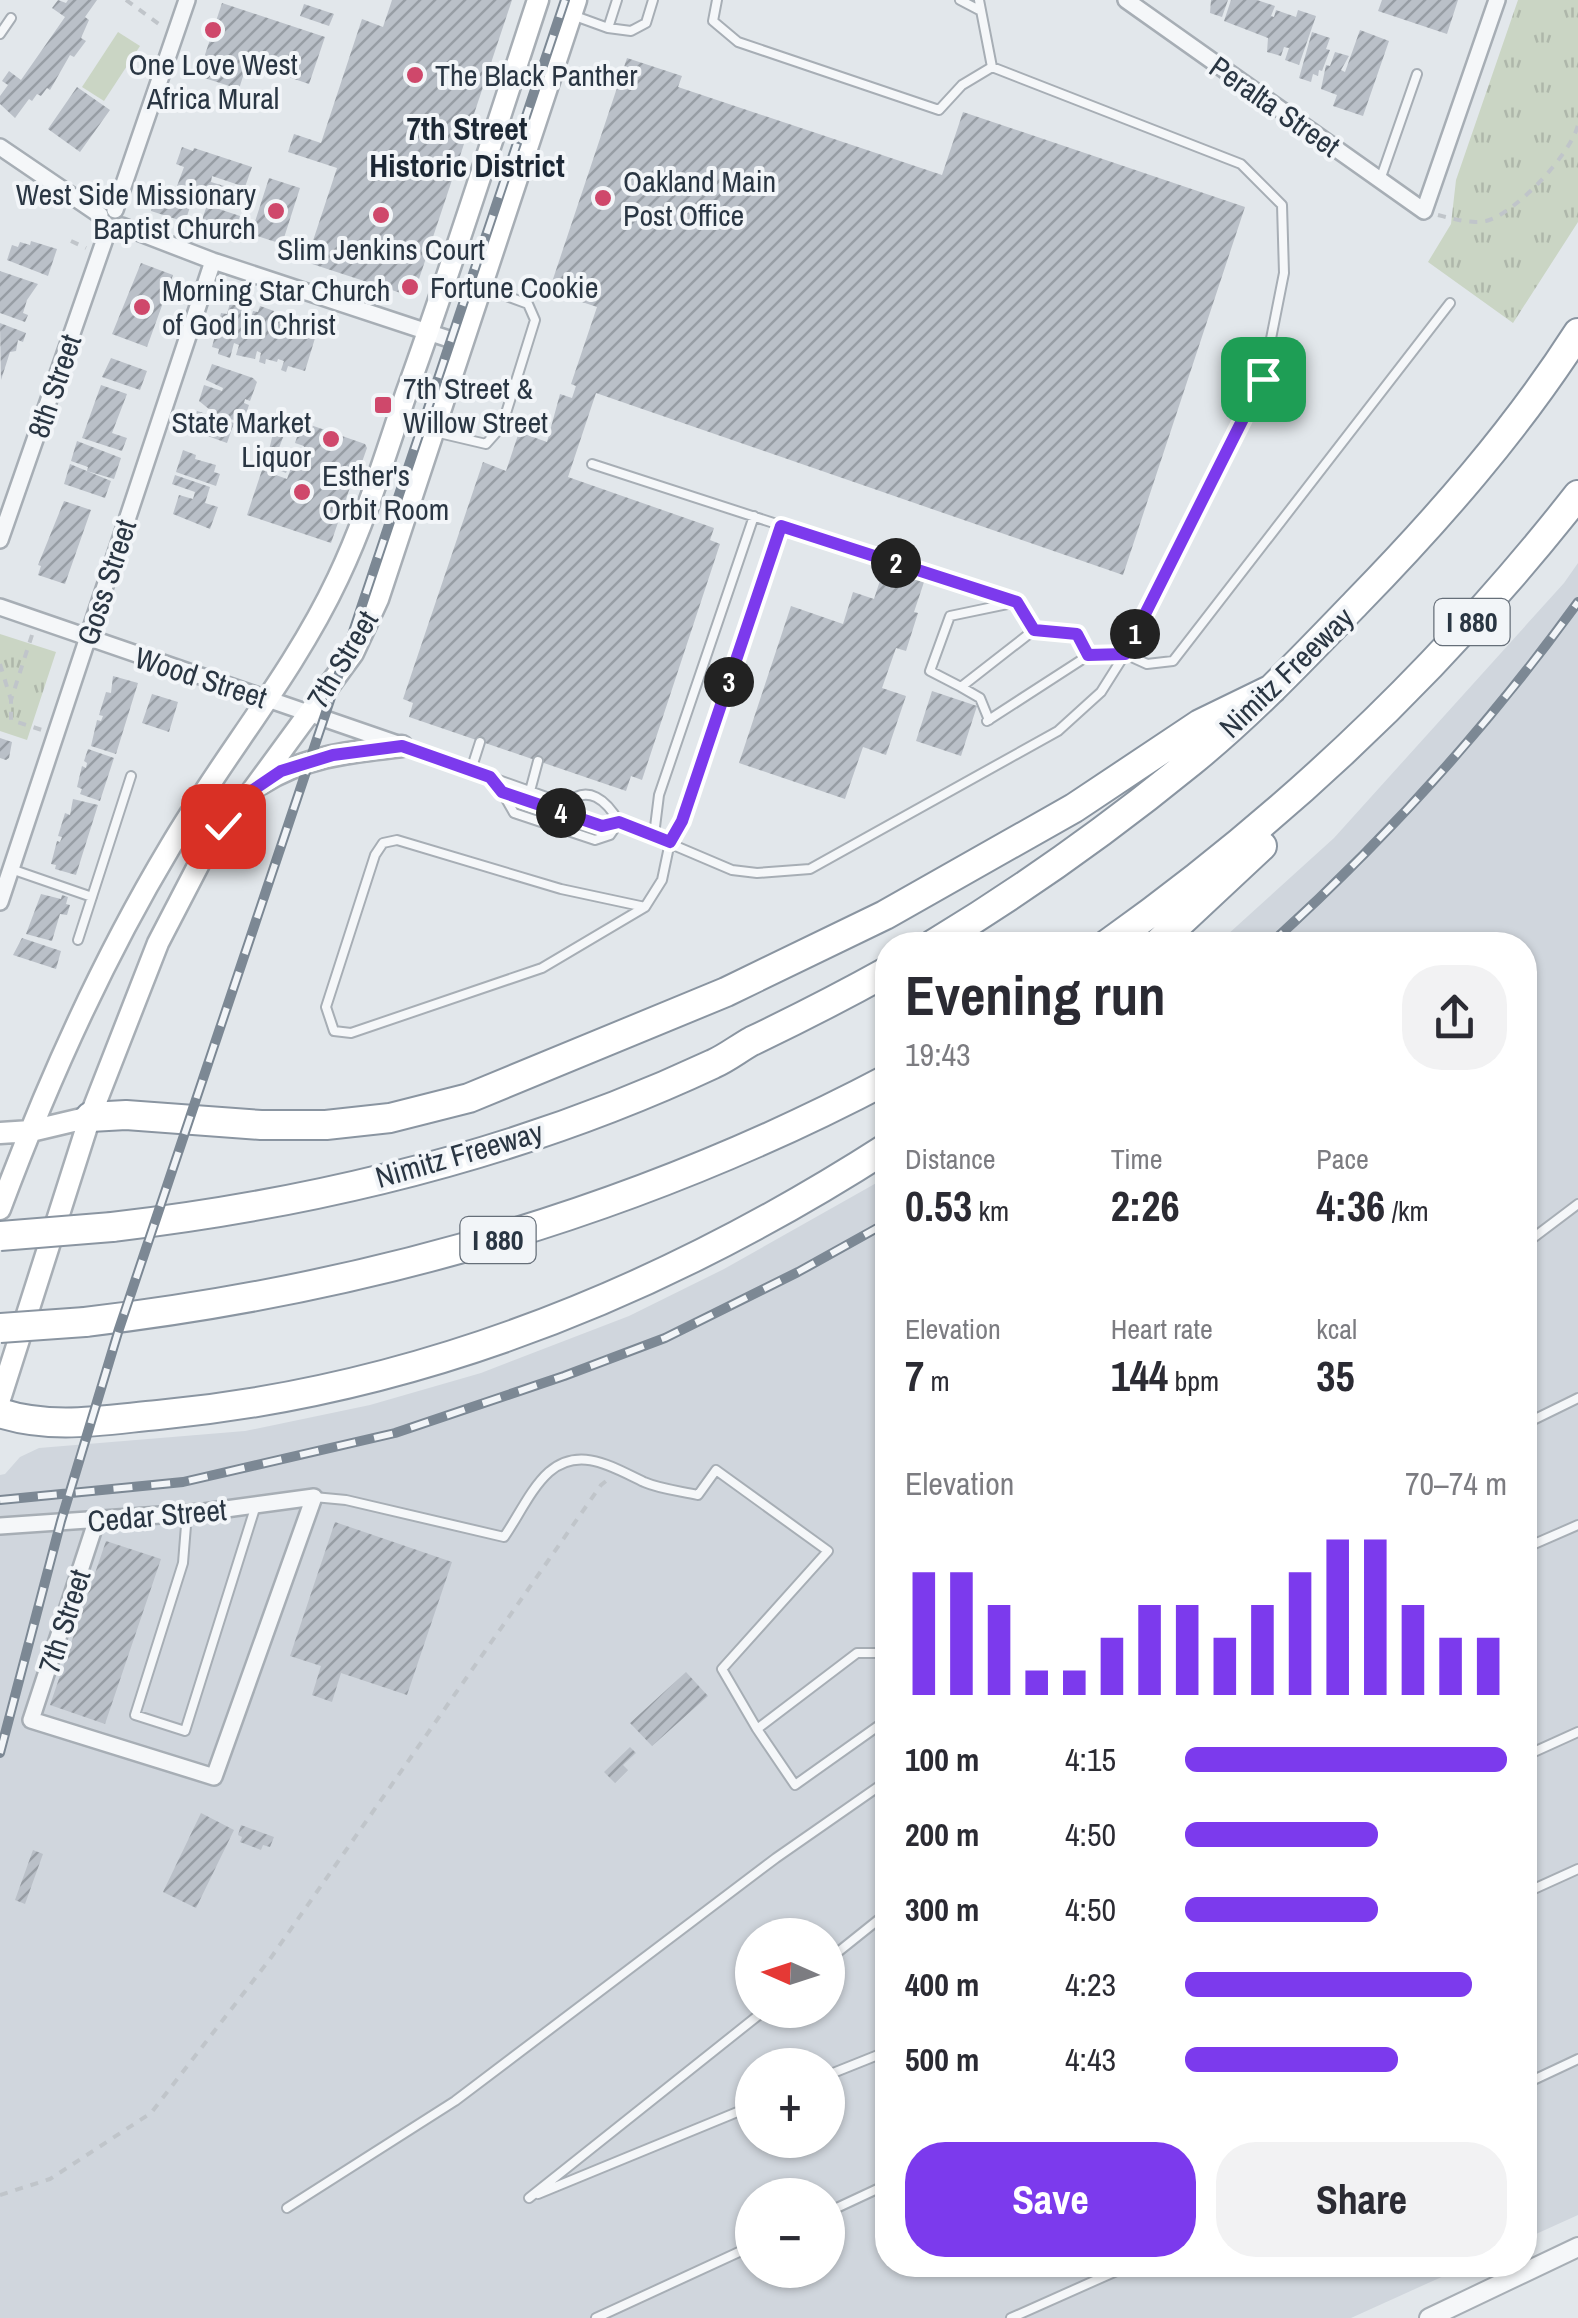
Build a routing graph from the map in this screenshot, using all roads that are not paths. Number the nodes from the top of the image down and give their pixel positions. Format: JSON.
{"nodes":[{"id":1,"x":186,"y":0,"type":"edge"},
{"id":2,"x":538,"y":0,"type":"edge"},
{"id":3,"x":617,"y":0,"type":"edge"},
{"id":4,"x":652,"y":0,"type":"edge"},
{"id":5,"x":717,"y":0,"type":"edge"},
{"id":6,"x":960,"y":0,"type":"edge"},
{"id":7,"x":979,"y":0,"type":"edge"},
{"id":8,"x":991,"y":0,"type":"edge"},
{"id":9,"x":1126,"y":0,"type":"edge"},
{"id":10,"x":1497,"y":0,"type":"edge"},
{"id":11,"x":574,"y":8,"type":"edge"},
{"id":12,"x":981,"y":11,"type":"junction"},
{"id":13,"x":11,"y":18,"type":"dead end"},
{"id":14,"x":608,"y":28,"type":"junction"},
{"id":15,"x":0,"y":34,"type":"edge"},
{"id":16,"x":992,"y":67,"type":"junction"},
{"id":17,"x":1417,"y":74,"type":"dead end"},
{"id":18,"x":0,"y":147,"type":"edge"},
{"id":19,"x":1380,"y":180,"type":"junction"},
{"id":20,"x":108,"y":212,"type":"junction"},
{"id":21,"x":114,"y":229,"type":"junction"},
{"id":22,"x":213,"y":262,"type":"junction"},
{"id":23,"x":480,"y":286,"type":"junction"},
{"id":24,"x":1450,"y":303,"type":"dead end"},
{"id":25,"x":428,"y":332,"type":"junction"},
{"id":26,"x":1578,"y":333,"type":"edge"},
{"id":27,"x":460,"y":343,"type":"junction"},
{"id":28,"x":431,"y":431,"type":"junction"},
{"id":29,"x":592,"y":464,"type":"dead end"},
{"id":30,"x":1578,"y":496,"type":"edge"},
{"id":31,"x":754,"y":516,"type":"junction"},
{"id":32,"x":781,"y":526,"type":"junction"},
{"id":33,"x":0,"y":540,"type":"edge"},
{"id":34,"x":1017,"y":602,"type":"junction"},
{"id":35,"x":0,"y":608,"type":"edge"},
{"id":36,"x":1034,"y":630,"type":"junction"},
{"id":37,"x":86,"y":640,"type":"junction"},
{"id":38,"x":1125,"y":654,"type":"junction"},
{"id":39,"x":1088,"y":655,"type":"junction"},
{"id":40,"x":961,"y":687,"type":"junction"},
{"id":41,"x":1272,"y":690,"type":"junction"},
{"id":42,"x":268,"y":698,"type":"junction"},
{"id":43,"x":311,"y":713,"type":"junction"},
{"id":44,"x":1356,"y":740,"type":"junction"},
{"id":45,"x":480,"y":742,"type":"dead end"},
{"id":46,"x":402,"y":746,"type":"junction"},
{"id":47,"x":538,"y":762,"type":"dead end"},
{"id":48,"x":471,"y":770,"type":"junction"},
{"id":49,"x":131,"y":776,"type":"dead end"},
{"id":50,"x":490,"y":777,"type":"junction"},
{"id":51,"x":530,"y":791,"type":"junction"},
{"id":52,"x":502,"y":792,"type":"junction"},
{"id":53,"x":247,"y":794,"type":"junction"},
{"id":54,"x":619,"y":822,"type":"junction"},
{"id":55,"x":654,"y":835,"type":"junction"},
{"id":56,"x":670,"y":842,"type":"junction"},
{"id":57,"x":11,"y":869,"type":"junction"},
{"id":58,"x":92,"y":897,"type":"junction"},
{"id":59,"x":0,"y":902,"type":"edge"},
{"id":60,"x":645,"y":907,"type":"junction"},
{"id":61,"x":952,"y":932,"type":"edge"},
{"id":62,"x":1123,"y":932,"type":"edge"},
{"id":63,"x":1170,"y":932,"type":"edge"},
{"id":64,"x":78,"y":940,"type":"dead end"},
{"id":65,"x":875,"y":977,"type":"edge"},
{"id":66,"x":875,"y":1085,"type":"edge"},
{"id":67,"x":90,"y":1118,"type":"junction"},
{"id":68,"x":31,"y":1130,"type":"junction"},
{"id":69,"x":0,"y":1133,"type":"edge"},
{"id":70,"x":875,"y":1155,"type":"edge"},
{"id":71,"x":1578,"y":1204,"type":"edge"},
{"id":72,"x":0,"y":1209,"type":"edge"},
{"id":73,"x":1537,"y":1235,"type":"edge"},
{"id":74,"x":0,"y":1236,"type":"edge"},
{"id":75,"x":0,"y":1328,"type":"edge"},
{"id":76,"x":0,"y":1398,"type":"edge"},
{"id":77,"x":1578,"y":1398,"type":"edge"},
{"id":78,"x":0,"y":1412,"type":"edge"},
{"id":79,"x":1537,"y":1418,"type":"edge"},
{"id":80,"x":314,"y":1497,"type":"junction"},
{"id":81,"x":256,"y":1505,"type":"junction"},
{"id":82,"x":187,"y":1513,"type":"junction"},
{"id":83,"x":96,"y":1522,"type":"junction"},
{"id":84,"x":1578,"y":1525,"type":"edge"},
{"id":85,"x":0,"y":1526,"type":"edge"},
{"id":86,"x":1537,"y":1543,"type":"edge"},
{"id":87,"x":875,"y":1653,"type":"edge"},
{"id":88,"x":875,"y":1728,"type":"edge"},
{"id":89,"x":757,"y":1729,"type":"junction"},
{"id":90,"x":1578,"y":1732,"type":"edge"},
{"id":91,"x":1537,"y":1751,"type":"edge"},
{"id":92,"x":875,"y":1789,"type":"edge"},
{"id":93,"x":1578,"y":1869,"type":"edge"},
{"id":94,"x":1537,"y":1888,"type":"edge"},
{"id":95,"x":875,"y":1922,"type":"edge"},
{"id":96,"x":845,"y":1946,"type":"edge"},
{"id":97,"x":742,"y":2028,"type":"edge"},
{"id":98,"x":875,"y":2055,"type":"edge"},
{"id":99,"x":1578,"y":2058,"type":"edge"},
{"id":100,"x":845,"y":2068,"type":"edge"},
{"id":101,"x":1537,"y":2078,"type":"edge"},
{"id":102,"x":735,"y":2113,"type":"edge"},
{"id":103,"x":875,"y":2190,"type":"edge"},
{"id":104,"x":845,"y":2204,"type":"edge"},
{"id":105,"x":288,"y":2208,"type":"dead end"},
{"id":106,"x":1578,"y":2247,"type":"edge"},
{"id":107,"x":735,"y":2254,"type":"edge"},
{"id":108,"x":1537,"y":2267,"type":"edge"},
{"id":109,"x":1103,"y":2277,"type":"edge"},
{"id":110,"x":1518,"y":2277,"type":"edge"},
{"id":111,"x":1439,"y":2316,"type":"edge"},
{"id":112,"x":596,"y":2318,"type":"edge"},
{"id":113,"x":1011,"y":2318,"type":"edge"}],
"edges":[{"from":1,"to":20,"type":"street"},
{"from":2,"to":25,"type":"main road","name":"7th Street"},
{"from":3,"to":14,"type":"lane"},
{"from":4,"to":14,"type":"lane"},
{"from":5,"to":16,"type":"lane"},
{"from":6,"to":12,"type":"lane"},
{"from":7,"to":12,"type":"lane"},
{"from":8,"to":12,"type":"lane"},
{"from":9,"to":19,"type":"street","name":"Peralta Street"},
{"from":10,"to":19,"type":"street","name":"Peralta Street"},
{"from":11,"to":14,"type":"lane"},
{"from":11,"to":23,"type":"main road","name":"7th Street"},
{"from":12,"to":16,"type":"lane"},
{"from":13,"to":15,"type":"lane"},
{"from":16,"to":38,"type":"lane"},
{"from":17,"to":19,"type":"lane"},
{"from":18,"to":20,"type":"street"},
{"from":20,"to":21,"type":"street"},
{"from":21,"to":22,"type":"street"},
{"from":21,"to":33,"type":"street","name":"8th Street"},
{"from":22,"to":25,"type":"street"},
{"from":22,"to":37,"type":"street","name":"Goss Street"},
{"from":23,"to":27,"type":"main road","name":"7th Street"},
{"from":23,"to":28,"type":"lane"},
{"from":24,"to":38,"type":"lane"},
{"from":25,"to":27,"type":"street"},
{"from":25,"to":42,"type":"main road","name":"7th Street"},
{"from":26,"to":41,"type":"highway","name":"Nimitz Freeway"},
{"from":27,"to":28,"type":"main road","name":"7th Street"},
{"from":28,"to":43,"type":"main road","name":"7th Street"},
{"from":29,"to":31,"type":"lane"},
{"from":30,"to":44,"type":"highway","number":"I 880"},
{"from":31,"to":32,"type":"lane"},
{"from":31,"to":55,"type":"lane"},
{"from":32,"to":34,"type":"lane"},
{"from":32,"to":56,"type":"lane"},
{"from":34,"to":36,"type":"lane"},
{"from":34,"to":40,"type":"lane"},
{"from":35,"to":37,"type":"street","name":"Wood Street"},
{"from":36,"to":39,"type":"lane"},
{"from":36,"to":40,"type":"lane"},
{"from":37,"to":42,"type":"street","name":"Wood Street"},
{"from":37,"to":57,"type":"street","name":"Goss Street"},
{"from":38,"to":39,"type":"lane"},
{"from":38,"to":56,"type":"lane"},
{"from":39,"to":40,"type":"lane"},
{"from":41,"to":61,"type":"highway","name":"Nimitz Freeway"},
{"from":41,"to":67,"type":"highway"},
{"from":42,"to":43,"type":"street","name":"Wood Street"},
{"from":42,"to":68,"type":"main road","name":"7th Street"},
{"from":43,"to":46,"type":"street","name":"Wood Street"},
{"from":43,"to":53,"type":"main road","name":"7th Street"},
{"from":44,"to":62,"type":"highway","number":"I 880"},
{"from":44,"to":63,"type":"highway"},
{"from":45,"to":48,"type":"lane"},
{"from":46,"to":48,"type":"lane"},
{"from":46,"to":53,"type":"main road"},
{"from":47,"to":51,"type":"lane"},
{"from":48,"to":50,"type":"lane"},
{"from":49,"to":58,"type":"lane"},
{"from":50,"to":51,"type":"lane"},
{"from":50,"to":52,"type":"lane"},
{"from":51,"to":54,"type":"lane"},
{"from":52,"to":54,"type":"lane"},
{"from":52,"to":54,"type":"lane"},
{"from":53,"to":67,"type":"main road","name":"7th Street"},
{"from":54,"to":55,"type":"lane"},
{"from":55,"to":56,"type":"lane"},
{"from":56,"to":60,"type":"lane"},
{"from":57,"to":58,"type":"lane"},
{"from":57,"to":59,"type":"street","name":"Goss Street"},
{"from":58,"to":64,"type":"lane"},
{"from":60,"to":60,"type":"lane"},
{"from":65,"to":74,"type":"highway","name":"Nimitz Freeway","bridge":true},
{"from":66,"to":75,"type":"highway","number":"I 880","bridge":true},
{"from":67,"to":68,"type":"main road"},
{"from":67,"to":76,"type":"main road","name":"7th Street"},
{"from":68,"to":69,"type":"main road"},
{"from":68,"to":72,"type":"main road","name":"7th Street"},
{"from":70,"to":78,"type":"highway"},
{"from":71,"to":73,"type":"lane"},
{"from":77,"to":79,"type":"lane"},
{"from":80,"to":81,"type":"street","name":"Cedar Street"},
{"from":80,"to":83,"type":"street","name":"7th Street"},
{"from":80,"to":89,"type":"lane"},
{"from":81,"to":82,"type":"street","name":"Cedar Street"},
{"from":81,"to":82,"type":"lane"},
{"from":82,"to":83,"type":"street","name":"Cedar Street"},
{"from":83,"to":85,"type":"street","name":"Cedar Street"},
{"from":84,"to":86,"type":"lane"},
{"from":87,"to":89,"type":"lane"},
{"from":88,"to":89,"type":"lane"},
{"from":90,"to":91,"type":"lane"},
{"from":92,"to":105,"type":"lane"},
{"from":93,"to":94,"type":"lane"},
{"from":95,"to":96,"type":"lane"},
{"from":97,"to":102,"type":"lane"},
{"from":98,"to":100,"type":"lane"},
{"from":99,"to":101,"type":"lane"},
{"from":103,"to":104,"type":"lane"},
{"from":106,"to":108,"type":"street"},
{"from":107,"to":112,"type":"lane"},
{"from":109,"to":113,"type":"lane"},
{"from":110,"to":111,"type":"street"}]}
